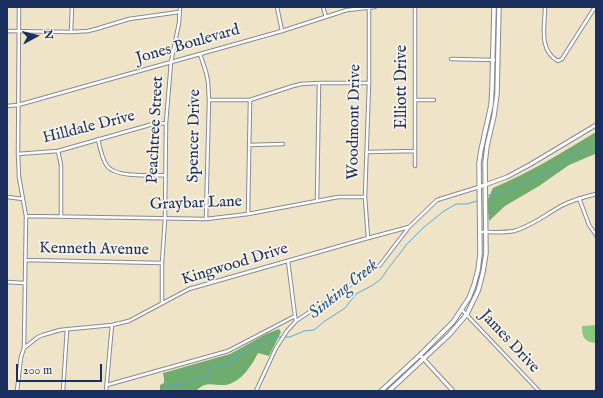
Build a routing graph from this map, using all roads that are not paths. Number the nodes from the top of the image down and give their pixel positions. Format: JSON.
{"nodes":[{"id":1,"x":19,"y":7,"type":"edge"},
{"id":2,"x":72,"y":7,"type":"edge"},
{"id":3,"x":180,"y":7,"type":"edge"},
{"id":4,"x":277,"y":7,"type":"edge"},
{"id":5,"x":324,"y":7,"type":"edge"},
{"id":6,"x":375,"y":7,"type":"edge"},
{"id":7,"x":415,"y":7,"type":"edge"},
{"id":8,"x":494,"y":7,"type":"edge"},
{"id":9,"x":499,"y":7,"type":"edge"},
{"id":10,"x":545,"y":7,"type":"edge"},
{"id":11,"x":595,"y":7,"type":"edge"},
{"id":12,"x":370,"y":8,"type":"edge"},
{"id":13,"x":179,"y":12,"type":"junction"},
{"id":14,"x":326,"y":17,"type":"junction"},
{"id":15,"x":7,"y":31,"type":"edge"},
{"id":16,"x":18,"y":31,"type":"junction"},
{"id":17,"x":282,"y":31,"type":"junction"},
{"id":18,"x":71,"y":32,"type":"junction"},
{"id":19,"x":200,"y":54,"type":"junction"},
{"id":20,"x":451,"y":59,"type":"dead end"},
{"id":21,"x":493,"y":60,"type":"junction"},
{"id":22,"x":498,"y":60,"type":"junction"},
{"id":23,"x":171,"y":62,"type":"junction"},
{"id":24,"x":319,"y":83,"type":"junction"},
{"id":25,"x":369,"y":84,"type":"junction"},
{"id":26,"x":209,"y":100,"type":"junction"},
{"id":27,"x":250,"y":100,"type":"junction"},
{"id":28,"x":415,"y":100,"type":"junction"},
{"id":29,"x":434,"y":100,"type":"dead end"},
{"id":30,"x":18,"y":105,"type":"junction"},
{"id":31,"x":7,"y":106,"type":"edge"},
{"id":32,"x":166,"y":122,"type":"junction"},
{"id":33,"x":596,"y":125,"type":"edge"},
{"id":34,"x":98,"y":140,"type":"junction"},
{"id":35,"x":283,"y":144,"type":"dead end"},
{"id":36,"x":249,"y":145,"type":"junction"},
{"id":37,"x":58,"y":151,"type":"junction"},
{"id":38,"x":415,"y":151,"type":"junction"},
{"id":39,"x":367,"y":152,"type":"junction"},
{"id":40,"x":18,"y":154,"type":"junction"},
{"id":41,"x":415,"y":166,"type":"dead end"},
{"id":42,"x":165,"y":175,"type":"junction"},
{"id":43,"x":484,"y":185,"type":"junction"},
{"id":44,"x":479,"y":187,"type":"junction"},
{"id":45,"x":596,"y":194,"type":"edge"},
{"id":46,"x":7,"y":197,"type":"edge"},
{"id":47,"x":365,"y":197,"type":"junction"},
{"id":48,"x":579,"y":198,"type":"junction"},
{"id":49,"x":23,"y":199,"type":"junction"},
{"id":50,"x":317,"y":201,"type":"junction"},
{"id":51,"x":248,"y":214,"type":"junction"},
{"id":52,"x":26,"y":216,"type":"junction"},
{"id":53,"x":61,"y":217,"type":"junction"},
{"id":54,"x":165,"y":219,"type":"junction"},
{"id":55,"x":206,"y":219,"type":"junction"},
{"id":56,"x":409,"y":227,"type":"junction"},
{"id":57,"x":480,"y":232,"type":"junction"},
{"id":58,"x":486,"y":232,"type":"junction"},
{"id":59,"x":596,"y":235,"type":"edge"},
{"id":60,"x":368,"y":238,"type":"junction"},
{"id":61,"x":26,"y":260,"type":"junction"},
{"id":62,"x":288,"y":261,"type":"junction"},
{"id":63,"x":162,"y":263,"type":"junction"},
{"id":64,"x":7,"y":282,"type":"edge"},
{"id":65,"x":24,"y":283,"type":"junction"},
{"id":66,"x":162,"y":303,"type":"junction"},
{"id":67,"x":462,"y":310,"type":"junction"},
{"id":68,"x":466,"y":314,"type":"junction"},
{"id":69,"x":295,"y":316,"type":"junction"},
{"id":70,"x":296,"y":322,"type":"junction"},
{"id":71,"x":112,"y":325,"type":"junction"},
{"id":72,"x":67,"y":329,"type":"junction"},
{"id":73,"x":24,"y":348,"type":"junction"},
{"id":74,"x":420,"y":355,"type":"junction"},
{"id":75,"x":424,"y":359,"type":"junction"},
{"id":76,"x":399,"y":374,"type":"junction"},
{"id":77,"x":403,"y":378,"type":"junction"},
{"id":78,"x":107,"y":385,"type":"junction"},
{"id":79,"x":17,"y":391,"type":"edge"},
{"id":80,"x":63,"y":391,"type":"edge"},
{"id":81,"x":106,"y":391,"type":"edge"},
{"id":82,"x":256,"y":391,"type":"edge"},
{"id":83,"x":381,"y":391,"type":"edge"},
{"id":84,"x":389,"y":391,"type":"edge"},
{"id":85,"x":453,"y":391,"type":"edge"},
{"id":86,"x":539,"y":391,"type":"edge"}],
"edges":[{"from":1,"to":16,"type":"street"},
{"from":2,"to":18,"type":"street"},
{"from":3,"to":13,"type":"street","name":"Peachtree Street"},
{"from":4,"to":17,"type":"street"},
{"from":5,"to":14,"type":"street"},
{"from":6,"to":12,"type":"street","name":"Jones Boulevard"},
{"from":7,"to":28,"type":"street","name":"Elliott Drive"},
{"from":8,"to":21,"type":"main road"},
{"from":9,"to":22,"type":"main road"},
{"from":10,"to":11,"type":"street"},
{"from":12,"to":14,"type":"street","name":"Jones Boulevard"},
{"from":12,"to":25,"type":"street","name":"Woodmont Drive"},
{"from":13,"to":18,"type":"street"},
{"from":13,"to":23,"type":"street","name":"Peachtree Street"},
{"from":14,"to":17,"type":"street","name":"Jones Boulevard"},
{"from":15,"to":16,"type":"street"},
{"from":16,"to":18,"type":"street"},
{"from":16,"to":30,"type":"street"},
{"from":17,"to":19,"type":"street","name":"Jones Boulevard"},
{"from":19,"to":23,"type":"street","name":"Jones Boulevard"},
{"from":19,"to":26,"type":"street","name":"Spencer Drive"},
{"from":20,"to":21,"type":"street"},
{"from":21,"to":22,"type":"street"},
{"from":21,"to":44,"type":"main road"},
{"from":22,"to":43,"type":"main road"},
{"from":23,"to":30,"type":"street","name":"Jones Boulevard"},
{"from":23,"to":32,"type":"street","name":"Peachtree Street"},
{"from":24,"to":25,"type":"street"},
{"from":24,"to":27,"type":"street"},
{"from":24,"to":50,"type":"street"},
{"from":25,"to":39,"type":"street","name":"Woodmont Drive"},
{"from":26,"to":27,"type":"street"},
{"from":26,"to":55,"type":"street","name":"Spencer Drive"},
{"from":27,"to":36,"type":"street"},
{"from":28,"to":29,"type":"street"},
{"from":28,"to":38,"type":"street","name":"Elliott Drive"},
{"from":30,"to":31,"type":"street","name":"Jones Boulevard"},
{"from":30,"to":40,"type":"street"},
{"from":32,"to":34,"type":"street","name":"Hilldale Drive"},
{"from":32,"to":42,"type":"street","name":"Peachtree Street"},
{"from":33,"to":43,"type":"street"},
{"from":34,"to":37,"type":"street","name":"Hilldale Drive"},
{"from":34,"to":42,"type":"street"},
{"from":35,"to":36,"type":"street"},
{"from":36,"to":51,"type":"street"},
{"from":37,"to":40,"type":"street","name":"Hilldale Drive"},
{"from":37,"to":53,"type":"street"},
{"from":38,"to":39,"type":"street"},
{"from":38,"to":41,"type":"street","name":"Elliott Drive"},
{"from":39,"to":47,"type":"street","name":"Woodmont Drive"},
{"from":40,"to":49,"type":"street"},
{"from":42,"to":54,"type":"street","name":"Peachtree Street"},
{"from":43,"to":44,"type":"street"},
{"from":43,"to":58,"type":"main road"},
{"from":44,"to":56,"type":"street"},
{"from":44,"to":57,"type":"main road"},
{"from":45,"to":48,"type":"street"},
{"from":46,"to":49,"type":"street"},
{"from":47,"to":50,"type":"street","name":"Graybar Lane"},
{"from":47,"to":60,"type":"street","name":"Woodmont Drive"},
{"from":48,"to":58,"type":"street"},
{"from":48,"to":59,"type":"street"},
{"from":49,"to":52,"type":"street"},
{"from":50,"to":51,"type":"street","name":"Graybar Lane"},
{"from":51,"to":55,"type":"street","name":"Graybar Lane"},
{"from":52,"to":53,"type":"street","name":"Graybar Lane"},
{"from":52,"to":61,"type":"street"},
{"from":53,"to":54,"type":"street","name":"Graybar Lane"},
{"from":54,"to":55,"type":"street","name":"Graybar Lane"},
{"from":54,"to":63,"type":"street","name":"Peachtree Street"},
{"from":56,"to":60,"type":"street","name":"Kingwood Drive"},
{"from":56,"to":70,"type":"street"},
{"from":57,"to":58,"type":"street"},
{"from":57,"to":67,"type":"main road"},
{"from":58,"to":68,"type":"main road"},
{"from":60,"to":62,"type":"street","name":"Kingwood Drive"},
{"from":61,"to":63,"type":"street","name":"Kenneth Avenue"},
{"from":61,"to":65,"type":"street"},
{"from":62,"to":66,"type":"street","name":"Kingwood Drive"},
{"from":62,"to":69,"type":"street"},
{"from":63,"to":66,"type":"street","name":"Peachtree Street"},
{"from":64,"to":65,"type":"street"},
{"from":65,"to":73,"type":"street"},
{"from":66,"to":71,"type":"street","name":"Kingwood Drive"},
{"from":67,"to":68,"type":"street","name":"James Drive"},
{"from":67,"to":74,"type":"main road"},
{"from":68,"to":75,"type":"main road"},
{"from":68,"to":86,"type":"street","name":"James Drive"},
{"from":69,"to":70,"type":"street"},
{"from":69,"to":78,"type":"street"},
{"from":70,"to":82,"type":"street"},
{"from":71,"to":72,"type":"street","name":"Kingwood Drive"},
{"from":71,"to":78,"type":"street"},
{"from":72,"to":73,"type":"street","name":"Kingwood Drive"},
{"from":72,"to":80,"type":"street"},
{"from":73,"to":79,"type":"street"},
{"from":74,"to":75,"type":"street"},
{"from":74,"to":76,"type":"main road"},
{"from":75,"to":77,"type":"main road"},
{"from":75,"to":85,"type":"street"},
{"from":76,"to":77,"type":"main road"},
{"from":76,"to":83,"type":"main road"},
{"from":77,"to":84,"type":"main road"},
{"from":78,"to":81,"type":"street"}]}
